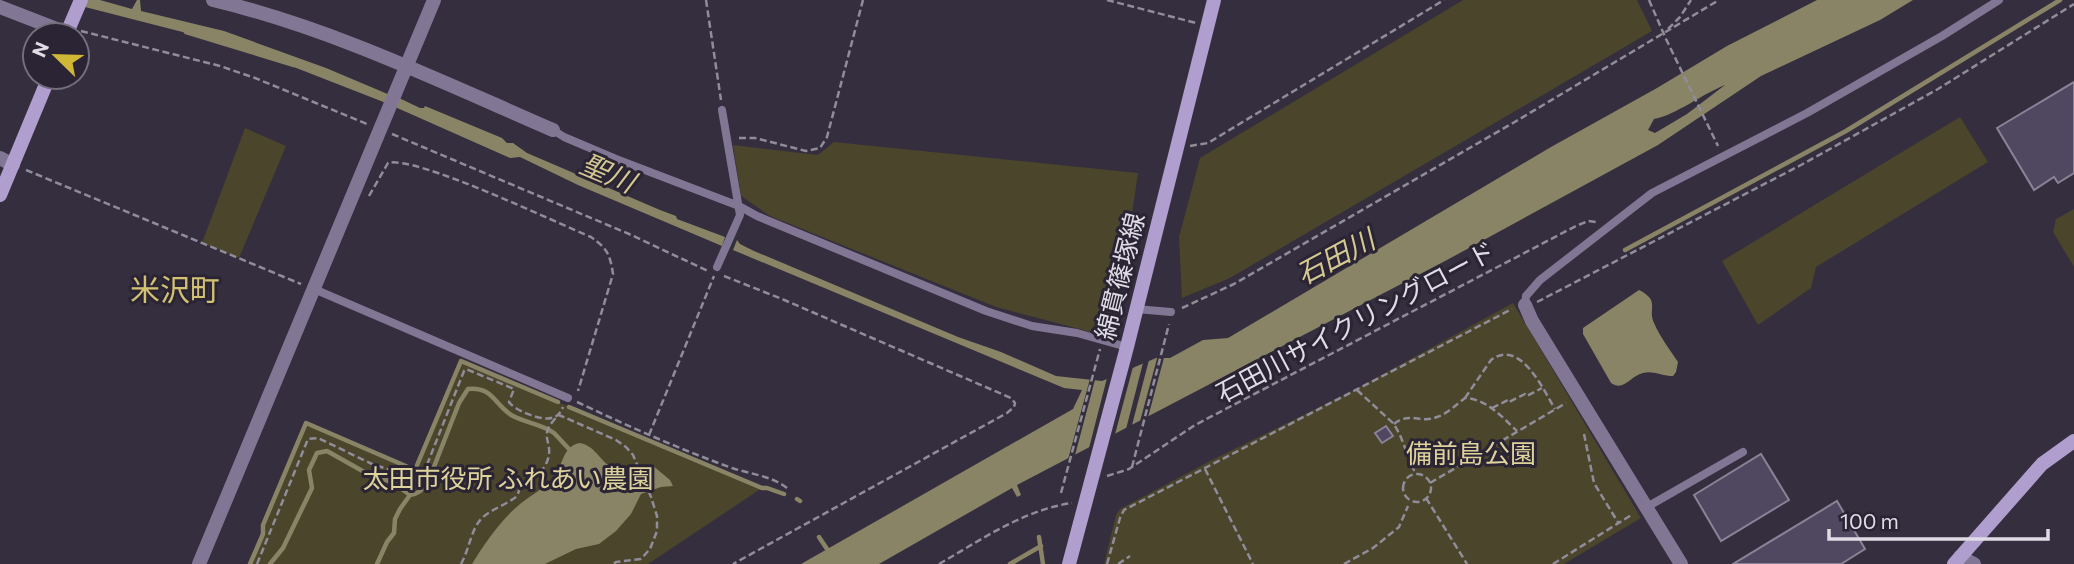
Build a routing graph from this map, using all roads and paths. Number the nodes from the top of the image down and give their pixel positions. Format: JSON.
{"nodes":[{"id":1,"x":82,"y":0,"type":"edge"},
{"id":2,"x":214,"y":0,"type":"edge"},
{"id":3,"x":434,"y":0,"type":"edge"},
{"id":4,"x":706,"y":0,"type":"edge"},
{"id":5,"x":863,"y":0,"type":"edge"},
{"id":6,"x":1107,"y":0,"type":"edge"},
{"id":7,"x":1214,"y":0,"type":"edge"},
{"id":8,"x":1444,"y":0,"type":"edge"},
{"id":9,"x":1649,"y":0,"type":"edge"},
{"id":10,"x":1691,"y":0,"type":"edge"},
{"id":11,"x":1719,"y":0,"type":"edge"},
{"id":12,"x":1999,"y":0,"type":"edge"},
{"id":13,"x":242,"y":3,"type":"edge"},
{"id":14,"x":2074,"y":4,"type":"edge"},
{"id":15,"x":0,"y":8,"type":"edge"},
{"id":16,"x":38,"y":21,"type":"edge"},
{"id":17,"x":73,"y":21,"type":"edge"},
{"id":18,"x":1208,"y":26,"type":"junction"},
{"id":19,"x":1663,"y":33,"type":"junction"},
{"id":20,"x":91,"y":34,"type":"edge"},
{"id":21,"x":405,"y":71,"type":"junction"},
{"id":22,"x":42,"y":91,"type":"edge"},
{"id":23,"x":722,"y":110,"type":"joint"},
{"id":24,"x":381,"y":128,"type":"junction"},
{"id":25,"x":553,"y":130,"type":"joint"},
{"id":26,"x":728,"y":140,"type":"junction"},
{"id":27,"x":1178,"y":143,"type":"junction"},
{"id":28,"x":1716,"y":143,"type":"dead end"},
{"id":29,"x":6,"y":161,"type":"edge"},
{"id":30,"x":0,"y":195,"type":"edge"},
{"id":31,"x":368,"y":197,"type":"dead end"},
{"id":32,"x":739,"y":211,"type":"junction"},
{"id":33,"x":1601,"y":222,"type":"dead end"},
{"id":34,"x":716,"y":271,"type":"junction"},
{"id":35,"x":314,"y":289,"type":"junction"},
{"id":36,"x":1525,"y":305,"type":"junction"},
{"id":37,"x":1136,"y":309,"type":"junction"},
{"id":38,"x":1170,"y":316,"type":"junction"},
{"id":39,"x":1100,"y":349,"type":"dead end"},
{"id":40,"x":1125,"y":351,"type":"junction"},
{"id":41,"x":1542,"y":388,"type":"junction"},
{"id":42,"x":1357,"y":390,"type":"junction"},
{"id":43,"x":568,"y":398,"type":"joint"},
{"id":44,"x":1465,"y":398,"type":"junction"},
{"id":45,"x":1567,"y":402,"type":"dead end"},
{"id":46,"x":1492,"y":408,"type":"junction"},
{"id":47,"x":1555,"y":410,"type":"junction"},
{"id":48,"x":559,"y":415,"type":"junction"},
{"id":49,"x":1394,"y":424,"type":"junction"},
{"id":50,"x":1517,"y":432,"type":"junction"},
{"id":51,"x":1584,"y":432,"type":"dead end"},
{"id":52,"x":649,"y":435,"type":"junction"},
{"id":53,"x":2074,"y":441,"type":"edge"},
{"id":54,"x":1743,"y":452,"type":"dead end"},
{"id":55,"x":1132,"y":467,"type":"junction"},
{"id":56,"x":1205,"y":469,"type":"junction"},
{"id":57,"x":1415,"y":473,"type":"junction"},
{"id":58,"x":1100,"y":474,"type":"junction"},
{"id":59,"x":1430,"y":483,"type":"junction"},
{"id":60,"x":787,"y":488,"type":"dead end"},
{"id":61,"x":1061,"y":494,"type":"dead end"},
{"id":62,"x":1426,"y":498,"type":"junction"},
{"id":63,"x":1061,"y":504,"type":"dead end"},
{"id":64,"x":1408,"y":506,"type":"dead end"},
{"id":65,"x":1642,"y":509,"type":"junction"},
{"id":66,"x":1619,"y":524,"type":"junction"},
{"id":67,"x":1130,"y":556,"type":"dead end"},
{"id":68,"x":1957,"y":560,"type":"edge"},
{"id":69,"x":199,"y":564,"type":"edge"},
{"id":70,"x":257,"y":564,"type":"edge"},
{"id":71,"x":461,"y":564,"type":"edge"},
{"id":72,"x":613,"y":564,"type":"edge"},
{"id":73,"x":733,"y":564,"type":"edge"},
{"id":74,"x":939,"y":564,"type":"edge"},
{"id":75,"x":1069,"y":564,"type":"edge"},
{"id":76,"x":1107,"y":564,"type":"edge"},
{"id":77,"x":1118,"y":564,"type":"edge"},
{"id":78,"x":1253,"y":564,"type":"edge"},
{"id":79,"x":1344,"y":564,"type":"edge"},
{"id":80,"x":1467,"y":564,"type":"edge"},
{"id":81,"x":1553,"y":564,"type":"edge"},
{"id":82,"x":1681,"y":564,"type":"edge"},
{"id":83,"x":1974,"y":564,"type":"edge"}],
"edges":[{"from":1,"to":17,"type":"main road"},
{"from":2,"to":13,"type":"street"},
{"from":3,"to":21,"type":"street"},
{"from":4,"to":23,"type":"path"},
{"from":5,"to":26,"type":"path"},
{"from":6,"to":18,"type":"path"},
{"from":7,"to":18,"type":"main road","name":"綿貫篠塚線"},
{"from":8,"to":27,"type":"path"},
{"from":9,"to":19,"type":"path"},
{"from":10,"to":19,"type":"path"},
{"from":11,"to":19,"type":"path"},
{"from":12,"to":36,"type":"lane"},
{"from":13,"to":21,"type":"street"},
{"from":14,"to":36,"type":"path"},
{"from":15,"to":16,"type":"street"},
{"from":18,"to":27,"type":"main road","name":"綿貫篠塚線"},
{"from":19,"to":28,"type":"path"},
{"from":19,"to":38,"type":"path"},
{"from":20,"to":24,"type":"path"},
{"from":21,"to":24,"type":"street"},
{"from":21,"to":25,"type":"street"},
{"from":22,"to":29,"type":"main road"},
{"from":23,"to":26,"type":"lane"},
{"from":24,"to":34,"type":"path"},
{"from":24,"to":35,"type":"street"},
{"from":25,"to":32,"type":"lane"},
{"from":26,"to":32,"type":"lane"},
{"from":27,"to":37,"type":"main road","name":"綿貫篠塚線"},
{"from":29,"to":30,"type":"main road"},
{"from":29,"to":35,"type":"path"},
{"from":31,"to":52,"type":"path"},
{"from":32,"to":34,"type":"lane"},
{"from":32,"to":40,"type":"lane"},
{"from":33,"to":55,"type":"path","name":"石田川サイクリングロード"},
{"from":34,"to":52,"type":"path"},
{"from":34,"to":73,"type":"path"},
{"from":35,"to":43,"type":"lane"},
{"from":35,"to":69,"type":"street"},
{"from":36,"to":42,"type":"path"},
{"from":36,"to":65,"type":"street"},
{"from":37,"to":38,"type":"lane"},
{"from":37,"to":40,"type":"main road","name":"綿貫篠塚線"},
{"from":38,"to":55,"type":"path"},
{"from":39,"to":61,"type":"path"},
{"from":40,"to":58,"type":"main road","name":"綿貫篠塚線"},
{"from":41,"to":44,"type":"path"},
{"from":41,"to":46,"type":"path"},
{"from":41,"to":47,"type":"path"},
{"from":42,"to":49,"type":"path"},
{"from":42,"to":56,"type":"path"},
{"from":43,"to":48,"type":"path"},
{"from":44,"to":46,"type":"path"},
{"from":44,"to":49,"type":"path"},
{"from":45,"to":47,"type":"path"},
{"from":46,"to":50,"type":"path"},
{"from":47,"to":50,"type":"path"},
{"from":48,"to":70,"type":"path"},
{"from":48,"to":71,"type":"path"},
{"from":48,"to":72,"type":"path"},
{"from":49,"to":57,"type":"path"},
{"from":50,"to":59,"type":"path"},
{"from":51,"to":66,"type":"path"},
{"from":52,"to":60,"type":"path"},
{"from":53,"to":68,"type":"main road"},
{"from":54,"to":65,"type":"lane"},
{"from":55,"to":58,"type":"path","name":"石田川サイクリングロード"},
{"from":56,"to":76,"type":"path"},
{"from":56,"to":78,"type":"path"},
{"from":57,"to":59,"type":"path"},
{"from":57,"to":62,"type":"path"},
{"from":58,"to":75,"type":"main road","name":"綿貫篠塚線"},
{"from":59,"to":62,"type":"path"},
{"from":62,"to":80,"type":"path"},
{"from":63,"to":74,"type":"path"},
{"from":64,"to":79,"type":"path"},
{"from":65,"to":66,"type":"path"},
{"from":65,"to":82,"type":"street"},
{"from":66,"to":81,"type":"path"},
{"from":67,"to":77,"type":"path"},
{"from":68,"to":83,"type":"street"}]}
